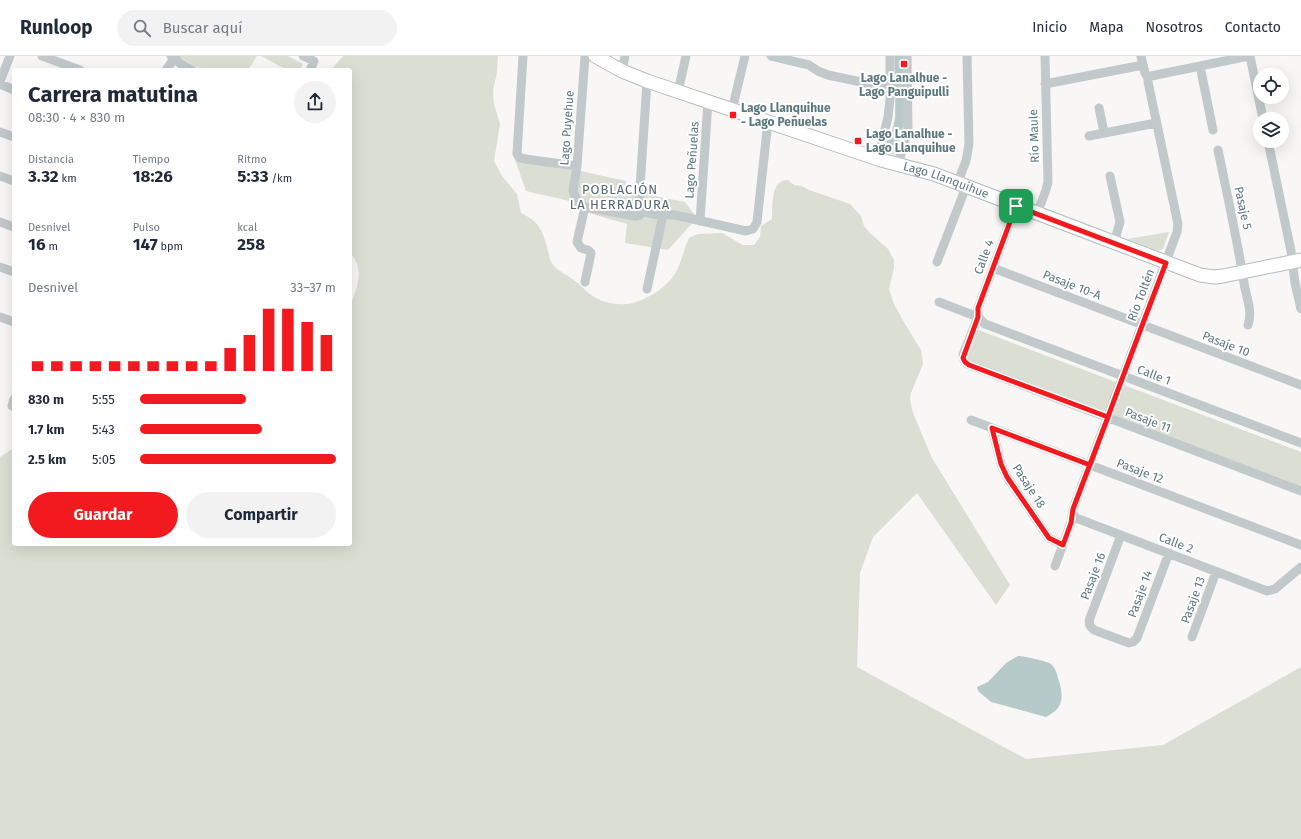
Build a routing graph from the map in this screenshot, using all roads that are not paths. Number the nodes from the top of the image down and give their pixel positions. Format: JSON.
{"nodes":[{"id":1,"x":10,"y":56,"type":"edge"},
{"id":2,"x":42,"y":56,"type":"edge"},
{"id":3,"x":303,"y":56,"type":"edge"},
{"id":4,"x":523,"y":56,"type":"edge"},
{"id":5,"x":585,"y":56,"type":"edge"},
{"id":6,"x":595,"y":56,"type":"edge"},
{"id":7,"x":625,"y":56,"type":"edge"},
{"id":8,"x":686,"y":56,"type":"edge"},
{"id":9,"x":745,"y":56,"type":"edge"},
{"id":10,"x":771,"y":56,"type":"edge"},
{"id":11,"x":890,"y":56,"type":"edge"},
{"id":12,"x":907,"y":56,"type":"edge"},
{"id":13,"x":967,"y":56,"type":"edge"},
{"id":14,"x":1045,"y":56,"type":"edge"},
{"id":15,"x":1250,"y":56,"type":"edge"},
{"id":16,"x":174,"y":57,"type":"edge"},
{"id":17,"x":1218,"y":59,"type":"edge"},
{"id":18,"x":810,"y":60,"type":"edge"},
{"id":19,"x":1142,"y":60,"type":"edge"},
{"id":20,"x":312,"y":66,"type":"edge"},
{"id":21,"x":1200,"y":66,"type":"junction"},
{"id":22,"x":75,"y":68,"type":"edge"},
{"id":23,"x":167,"y":68,"type":"edge"},
{"id":24,"x":188,"y":68,"type":"edge"},
{"id":25,"x":622,"y":71,"type":"junction"},
{"id":26,"x":1148,"y":78,"type":"junction"},
{"id":27,"x":647,"y":81,"type":"junction"},
{"id":28,"x":0,"y":83,"type":"edge"},
{"id":29,"x":1045,"y":84,"type":"junction"},
{"id":30,"x":907,"y":87,"type":"junction"},
{"id":31,"x":891,"y":88,"type":"junction"},
{"id":32,"x":12,"y":89,"type":"edge"},
{"id":33,"x":678,"y":92,"type":"junction"},
{"id":34,"x":708,"y":102,"type":"junction"},
{"id":35,"x":1099,"y":108,"type":"dead end"},
{"id":36,"x":732,"y":110,"type":"junction"},
{"id":37,"x":1262,"y":112,"type":"edge"},
{"id":38,"x":768,"y":121,"type":"junction"},
{"id":39,"x":1156,"y":122,"type":"junction"},
{"id":40,"x":1213,"y":130,"type":"dead end"},
{"id":41,"x":0,"y":132,"type":"edge"},
{"id":42,"x":1104,"y":132,"type":"junction"},
{"id":43,"x":12,"y":136,"type":"edge"},
{"id":44,"x":1089,"y":136,"type":"dead end"},
{"id":45,"x":1270,"y":148,"type":"edge"},
{"id":46,"x":1218,"y":150,"type":"dead end"},
{"id":47,"x":878,"y":159,"type":"junction"},
{"id":48,"x":898,"y":165,"type":"junction"},
{"id":49,"x":577,"y":166,"type":"junction"},
{"id":50,"x":0,"y":176,"type":"edge"},
{"id":51,"x":1110,"y":176,"type":"dead end"},
{"id":52,"x":12,"y":180,"type":"edge"},
{"id":53,"x":962,"y":185,"type":"junction"},
{"id":54,"x":1016,"y":206,"type":"junction"},
{"id":55,"x":585,"y":207,"type":"junction"},
{"id":56,"x":643,"y":211,"type":"junction"},
{"id":57,"x":1037,"y":214,"type":"junction"},
{"id":58,"x":663,"y":215,"type":"junction"},
{"id":59,"x":700,"y":221,"type":"junction"},
{"id":60,"x":0,"y":222,"type":"edge"},
{"id":61,"x":12,"y":226,"type":"edge"},
{"id":62,"x":1114,"y":243,"type":"junction"},
{"id":63,"x":1297,"y":261,"type":"edge"},
{"id":64,"x":937,"y":262,"type":"dead end"},
{"id":65,"x":1166,"y":263,"type":"junction"},
{"id":66,"x":0,"y":267,"type":"edge"},
{"id":67,"x":993,"y":268,"type":"junction"},
{"id":68,"x":12,"y":271,"type":"edge"},
{"id":69,"x":1243,"y":272,"type":"junction"},
{"id":70,"x":585,"y":282,"type":"dead end"},
{"id":71,"x":647,"y":289,"type":"dead end"},
{"id":72,"x":939,"y":302,"type":"dead end"},
{"id":73,"x":1301,"y":309,"type":"edge"},
{"id":74,"x":0,"y":317,"type":"edge"},
{"id":75,"x":978,"y":317,"type":"junction"},
{"id":76,"x":12,"y":321,"type":"edge"},
{"id":77,"x":1143,"y":325,"type":"junction"},
{"id":78,"x":1248,"y":325,"type":"dead end"},
{"id":79,"x":1124,"y":376,"type":"junction"},
{"id":80,"x":1301,"y":385,"type":"edge"},
{"id":81,"x":1108,"y":417,"type":"junction"},
{"id":82,"x":971,"y":420,"type":"dead end"},
{"id":83,"x":992,"y":428,"type":"junction"},
{"id":84,"x":1301,"y":443,"type":"edge"},
{"id":85,"x":1090,"y":465,"type":"junction"},
{"id":86,"x":1301,"y":491,"type":"edge"},
{"id":87,"x":1073,"y":514,"type":"junction"},
{"id":88,"x":1121,"y":535,"type":"junction"},
{"id":89,"x":1063,"y":545,"type":"junction"},
{"id":90,"x":1301,"y":545,"type":"edge"},
{"id":91,"x":1169,"y":553,"type":"junction"},
{"id":92,"x":1055,"y":566,"type":"dead end"},
{"id":93,"x":1301,"y":567,"type":"edge"},
{"id":94,"x":1216,"y":572,"type":"junction"},
{"id":95,"x":1192,"y":637,"type":"dead end"},
{"id":96,"x":1133,"y":642,"type":"joint"}],
"edges":[{"from":1,"to":28,"type":"street"},
{"from":2,"to":22,"type":"street"},
{"from":3,"to":20,"type":"street"},
{"from":4,"to":49,"type":"street"},
{"from":5,"to":49,"type":"street","name":"Lago Puyehue"},
{"from":6,"to":25,"type":"street","name":"Lago Llanquihue"},
{"from":7,"to":25,"type":"street"},
{"from":8,"to":33,"type":"street"},
{"from":9,"to":36,"type":"street"},
{"from":10,"to":18,"type":"street"},
{"from":11,"to":31,"type":"street"},
{"from":12,"to":30,"type":"street"},
{"from":13,"to":53,"type":"street"},
{"from":14,"to":29,"type":"street","name":"Río Maule"},
{"from":15,"to":17,"type":"street"},
{"from":15,"to":37,"type":"street"},
{"from":16,"to":23,"type":"street"},
{"from":16,"to":24,"type":"street"},
{"from":17,"to":21,"type":"street"},
{"from":18,"to":31,"type":"street"},
{"from":19,"to":26,"type":"street","name":"Río Toltén"},
{"from":19,"to":29,"type":"street"},
{"from":21,"to":26,"type":"street"},
{"from":21,"to":40,"type":"street"},
{"from":25,"to":27,"type":"street","name":"Lago Llanquihue"},
{"from":26,"to":39,"type":"street","name":"Río Toltén"},
{"from":27,"to":33,"type":"street","name":"Lago Llanquihue"},
{"from":27,"to":56,"type":"street"},
{"from":28,"to":32,"type":"street"},
{"from":29,"to":57,"type":"street","name":"Río Maule"},
{"from":30,"to":31,"type":"street"},
{"from":30,"to":48,"type":"street"},
{"from":31,"to":47,"type":"street"},
{"from":33,"to":34,"type":"street","name":"Lago Llanquihue"},
{"from":34,"to":36,"type":"street","name":"Lago Llanquihue"},
{"from":34,"to":59,"type":"street","name":"Lago Peñuelas"},
{"from":35,"to":42,"type":"street"},
{"from":36,"to":38,"type":"street","name":"Lago Llanquihue"},
{"from":38,"to":47,"type":"street","name":"Lago Llanquihue"},
{"from":38,"to":59,"type":"street"},
{"from":39,"to":42,"type":"street"},
{"from":39,"to":65,"type":"street","name":"Río Toltén"},
{"from":41,"to":43,"type":"street"},
{"from":42,"to":44,"type":"street"},
{"from":45,"to":63,"type":"street"},
{"from":46,"to":69,"type":"street","name":"Pasaje 5"},
{"from":47,"to":48,"type":"street","name":"Lago Llanquihue"},
{"from":48,"to":53,"type":"street","name":"Lago Llanquihue"},
{"from":49,"to":55,"type":"street","name":"Lago Puyehue"},
{"from":50,"to":52,"type":"street"},
{"from":51,"to":62,"type":"street"},
{"from":53,"to":54,"type":"street","name":"Lago Llanquihue"},
{"from":53,"to":64,"type":"street"},
{"from":54,"to":57,"type":"street","name":"Lago Llanquihue"},
{"from":54,"to":67,"type":"street","name":"Calle 4"},
{"from":55,"to":56,"type":"street"},
{"from":55,"to":70,"type":"street"},
{"from":56,"to":58,"type":"street"},
{"from":57,"to":62,"type":"street","name":"Lago Llanquihue"},
{"from":58,"to":59,"type":"street"},
{"from":58,"to":71,"type":"street"},
{"from":60,"to":61,"type":"street"},
{"from":62,"to":65,"type":"street","name":"Lago Llanquihue"},
{"from":63,"to":69,"type":"street","name":"Lago Llanquihue"},
{"from":63,"to":73,"type":"street"},
{"from":65,"to":69,"type":"street","name":"Lago Llanquihue"},
{"from":65,"to":77,"type":"street","name":"Río Toltén"},
{"from":66,"to":68,"type":"street"},
{"from":67,"to":75,"type":"street","name":"Calle 4"},
{"from":67,"to":77,"type":"street","name":"Pasaje 10-A"},
{"from":69,"to":78,"type":"street","name":"Pasaje 5"},
{"from":72,"to":75,"type":"street","name":"Calle 1"},
{"from":74,"to":76,"type":"street"},
{"from":75,"to":79,"type":"street","name":"Calle 1"},
{"from":75,"to":81,"type":"street","name":"Pasaje 11"},
{"from":77,"to":79,"type":"street","name":"Río Toltén"},
{"from":77,"to":80,"type":"street","name":"Pasaje 10"},
{"from":79,"to":81,"type":"street","name":"Río Toltén"},
{"from":79,"to":84,"type":"street","name":"Calle 1"},
{"from":81,"to":85,"type":"street","name":"Río Toltén"},
{"from":81,"to":86,"type":"street","name":"Pasaje 11"},
{"from":82,"to":83,"type":"street","name":"Pasaje 12"},
{"from":83,"to":85,"type":"street","name":"Pasaje 12"},
{"from":83,"to":89,"type":"street","name":"Pasaje 18"},
{"from":85,"to":87,"type":"street","name":"Río Toltén"},
{"from":85,"to":90,"type":"street","name":"Pasaje 12"},
{"from":87,"to":88,"type":"street","name":"Calle 2"},
{"from":87,"to":89,"type":"street","name":"Río Toltén"},
{"from":88,"to":91,"type":"street","name":"Calle 2"},
{"from":88,"to":96,"type":"street","name":"Pasaje 16"},
{"from":89,"to":92,"type":"street","name":"Río Toltén"},
{"from":91,"to":94,"type":"street","name":"Calle 2"},
{"from":91,"to":96,"type":"street","name":"Pasaje 14"},
{"from":93,"to":94,"type":"street","name":"Calle 2"},
{"from":94,"to":95,"type":"street","name":"Pasaje 13"}]}
